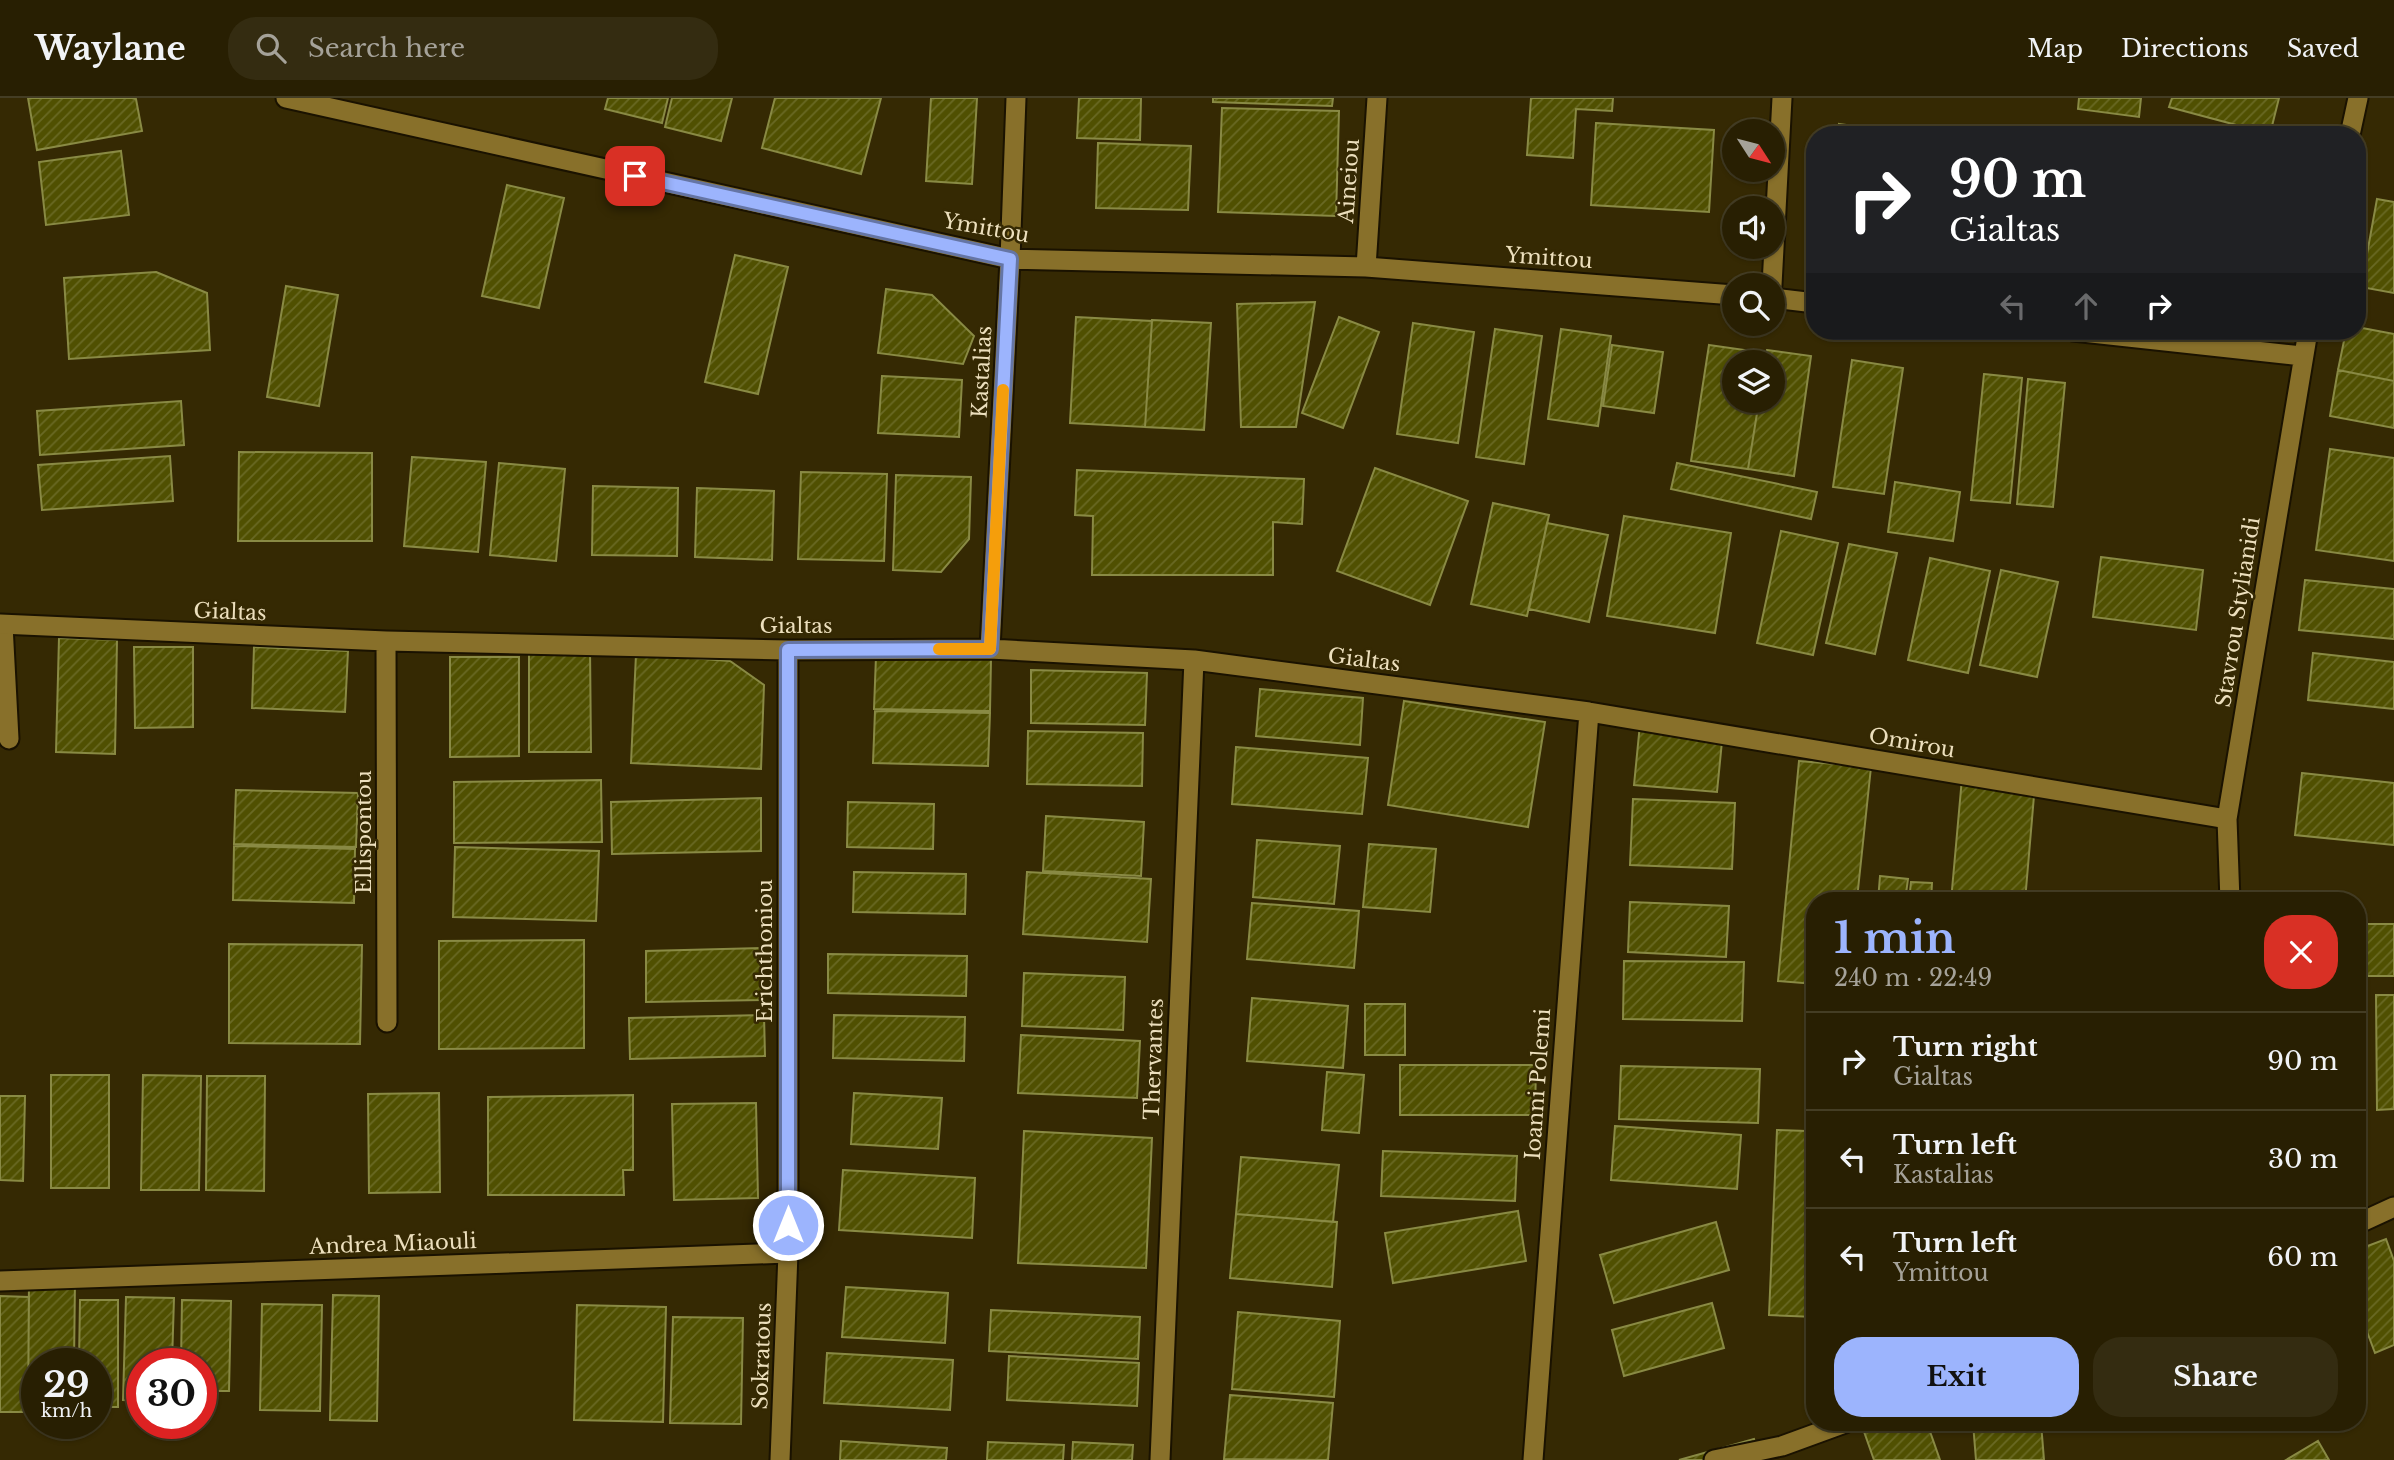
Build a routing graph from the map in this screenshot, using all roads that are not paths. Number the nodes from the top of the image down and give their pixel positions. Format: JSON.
{"nodes":[{"id":1,"x":286,"y":98,"type":"edge"},
{"id":2,"x":1016,"y":98,"type":"edge"},
{"id":3,"x":1377,"y":98,"type":"edge"},
{"id":4,"x":1782,"y":98,"type":"edge"},
{"id":5,"x":2358,"y":98,"type":"edge"},
{"id":6,"x":2352,"y":126,"type":"edge"},
{"id":7,"x":1010,"y":259,"type":"junction"},
{"id":8,"x":1366,"y":267,"type":"junction"},
{"id":9,"x":1773,"y":273,"type":"edge"},
{"id":10,"x":1722,"y":294,"type":"edge"},
{"id":11,"x":1785,"y":299,"type":"edge"},
{"id":12,"x":1806,"y":302,"type":"edge"},
{"id":13,"x":2155,"y":340,"type":"edge"},
{"id":14,"x":2306,"y":340,"type":"edge"},
{"id":15,"x":2302,"y":356,"type":"junction"},
{"id":16,"x":1,"y":625,"type":"edge"},
{"id":17,"x":386,"y":641,"type":"junction"},
{"id":18,"x":990,"y":649,"type":"junction"},
{"id":19,"x":788,"y":650,"type":"junction"},
{"id":20,"x":1194,"y":660,"type":"junction"},
{"id":21,"x":1589,"y":712,"type":"junction"},
{"id":22,"x":9,"y":739,"type":"dead end"},
{"id":23,"x":2227,"y":818,"type":"junction"},
{"id":24,"x":2230,"y":892,"type":"edge"},
{"id":25,"x":387,"y":1022,"type":"dead end"},
{"id":26,"x":2394,"y":1208,"type":"edge"},
{"id":27,"x":2366,"y":1220,"type":"edge"},
{"id":28,"x":788,"y":1253,"type":"junction"},
{"id":29,"x":0,"y":1280,"type":"edge"},
{"id":30,"x":1828,"y":1431,"type":"edge"},
{"id":31,"x":1784,"y":1453,"type":"edge"},
{"id":32,"x":780,"y":1460,"type":"edge"},
{"id":33,"x":1160,"y":1460,"type":"edge"},
{"id":34,"x":1533,"y":1460,"type":"edge"},
{"id":35,"x":1714,"y":1460,"type":"edge"}],
"edges":[{"from":1,"to":7,"type":"street","name":"Ymittou"},
{"from":2,"to":7,"type":"street","name":"Kastalias"},
{"from":3,"to":8,"type":"street","name":"Aineiou"},
{"from":4,"to":9,"type":"street"},
{"from":5,"to":6,"type":"street"},
{"from":7,"to":8,"type":"street","name":"Ymittou"},
{"from":7,"to":18,"type":"street","name":"Kastalias"},
{"from":8,"to":10,"type":"street","name":"Ymittou"},
{"from":11,"to":12,"type":"street"},
{"from":13,"to":15,"type":"street"},
{"from":14,"to":15,"type":"street","name":"Stavrou Stylianidi"},
{"from":15,"to":23,"type":"street","name":"Stavrou Stylianidi"},
{"from":16,"to":17,"type":"street","name":"Gialtas"},
{"from":16,"to":22,"type":"street"},
{"from":17,"to":19,"type":"street","name":"Gialtas"},
{"from":17,"to":25,"type":"street","name":"Ellispontou"},
{"from":18,"to":19,"type":"street","name":"Gialtas"},
{"from":18,"to":20,"type":"street","name":"Gialtas"},
{"from":19,"to":28,"type":"street","name":"Erichthoniou"},
{"from":20,"to":21,"type":"street","name":"Gialtas"},
{"from":20,"to":33,"type":"street","name":"Thervantes"},
{"from":21,"to":23,"type":"street","name":"Omirou"},
{"from":21,"to":34,"type":"street","name":"Ioanni Polemi"},
{"from":23,"to":24,"type":"street","name":"Stavrou Stylianidi"},
{"from":26,"to":27,"type":"street"},
{"from":28,"to":29,"type":"street","name":"Andrea Miaouli"},
{"from":28,"to":32,"type":"street","name":"Sokratous"},
{"from":30,"to":31,"type":"street"},
{"from":31,"to":35,"type":"street"}]}
